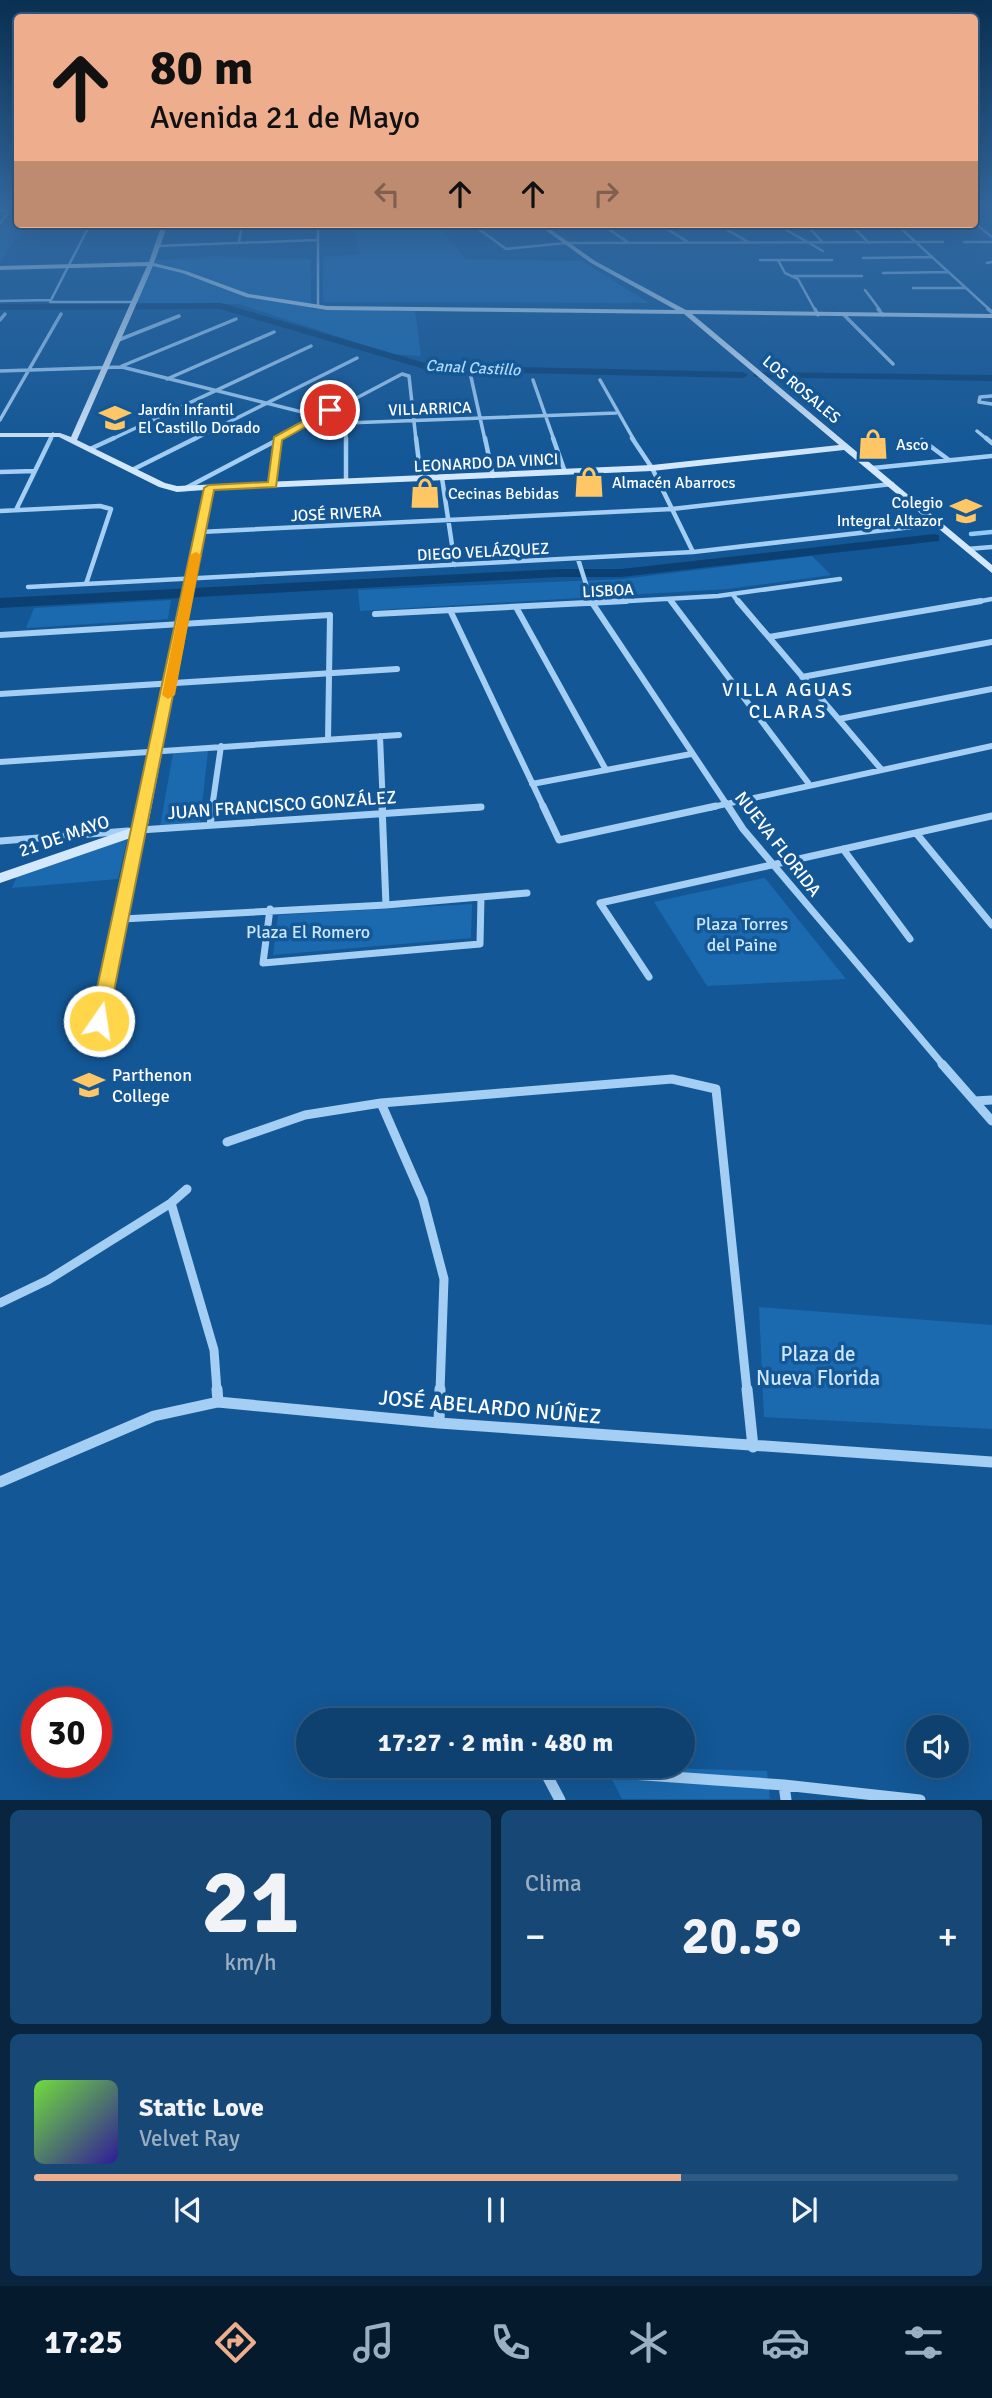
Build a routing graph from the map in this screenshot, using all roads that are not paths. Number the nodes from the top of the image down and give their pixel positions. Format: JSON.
{"nodes":[{"id":1,"x":56,"y":291,"type":"edge"},
{"id":2,"x":138,"y":291,"type":"edge"},
{"id":3,"x":235,"y":291,"type":"edge"},
{"id":4,"x":318,"y":291,"type":"edge"},
{"id":5,"x":648,"y":291,"type":"edge"},
{"id":6,"x":805,"y":291,"type":"edge"},
{"id":7,"x":866,"y":291,"type":"edge"},
{"id":8,"x":968,"y":291,"type":"edge"},
{"id":9,"x":51,"y":300,"type":"junction"},
{"id":10,"x":0,"y":301,"type":"edge"},
{"id":11,"x":131,"y":306,"type":"junction"},
{"id":12,"x":673,"y":306,"type":"junction"},
{"id":13,"x":318,"y":307,"type":"junction"},
{"id":14,"x":651,"y":313,"type":"junction"},
{"id":15,"x":5,"y":314,"type":"dead end"},
{"id":16,"x":61,"y":314,"type":"dead end"},
{"id":17,"x":688,"y":314,"type":"junction"},
{"id":18,"x":992,"y":314,"type":"edge"},
{"id":19,"x":818,"y":315,"type":"junction"},
{"id":20,"x":844,"y":315,"type":"junction"},
{"id":21,"x":884,"y":315,"type":"junction"},
{"id":22,"x":179,"y":316,"type":"dead end"},
{"id":23,"x":0,"y":320,"type":"edge"},
{"id":24,"x":236,"y":320,"type":"dead end"},
{"id":25,"x":274,"y":332,"type":"dead end"},
{"id":26,"x":116,"y":341,"type":"junction"},
{"id":27,"x":311,"y":346,"type":"dead end"},
{"id":28,"x":357,"y":358,"type":"dead end"},
{"id":29,"x":893,"y":364,"type":"dead end"},
{"id":30,"x":105,"y":367,"type":"junction"},
{"id":31,"x":122,"y":367,"type":"junction"},
{"id":32,"x":28,"y":370,"type":"junction"},
{"id":33,"x":0,"y":371,"type":"edge"},
{"id":34,"x":471,"y":377,"type":"dead end"},
{"id":35,"x":166,"y":380,"type":"junction"},
{"id":36,"x":533,"y":380,"type":"dead end"},
{"id":37,"x":600,"y":380,"type":"dead end"},
{"id":38,"x":212,"y":392,"type":"junction"},
{"id":39,"x":992,"y":396,"type":"edge"},
{"id":40,"x":345,"y":402,"type":"junction"},
{"id":41,"x":992,"y":404,"type":"edge"},
{"id":42,"x":263,"y":405,"type":"junction"},
{"id":43,"x":616,"y":413,"type":"junction"},
{"id":44,"x":546,"y":416,"type":"junction"},
{"id":45,"x":315,"y":418,"type":"junction"},
{"id":46,"x":480,"y":419,"type":"junction"},
{"id":47,"x":0,"y":420,"type":"edge"},
{"id":48,"x":414,"y":421,"type":"junction"},
{"id":49,"x":346,"y":423,"type":"junction"},
{"id":50,"x":977,"y":431,"type":"dead end"},
{"id":51,"x":53,"y":434,"type":"junction"},
{"id":52,"x":0,"y":435,"type":"edge"},
{"id":53,"x":278,"y":439,"type":"junction"},
{"id":54,"x":922,"y":440,"type":"dead end"},
{"id":55,"x":73,"y":441,"type":"junction"},
{"id":56,"x":992,"y":443,"type":"edge"},
{"id":57,"x":848,"y":447,"type":"junction"},
{"id":58,"x":90,"y":449,"type":"junction"},
{"id":59,"x":992,"y":456,"type":"edge"},
{"id":60,"x":949,"y":460,"type":"junction"},
{"id":61,"x":652,"y":468,"type":"junction"},
{"id":62,"x":873,"y":468,"type":"junction"},
{"id":63,"x":132,"y":470,"type":"junction"},
{"id":64,"x":35,"y":471,"type":"junction"},
{"id":65,"x":0,"y":472,"type":"edge"},
{"id":66,"x":565,"y":472,"type":"junction"},
{"id":67,"x":493,"y":476,"type":"junction"},
{"id":68,"x":442,"y":478,"type":"junction"},
{"id":69,"x":421,"y":479,"type":"junction"},
{"id":70,"x":346,"y":482,"type":"junction"},
{"id":71,"x":891,"y":484,"type":"junction"},
{"id":72,"x":273,"y":485,"type":"junction"},
{"id":73,"x":209,"y":488,"type":"junction"},
{"id":74,"x":184,"y":489,"type":"junction"},
{"id":75,"x":672,"y":509,"type":"junction"},
{"id":76,"x":16,"y":510,"type":"junction"},
{"id":77,"x":0,"y":511,"type":"edge"},
{"id":78,"x":449,"y":520,"type":"junction"},
{"id":79,"x":938,"y":524,"type":"junction"},
{"id":80,"x":200,"y":532,"type":"junction"},
{"id":81,"x":992,"y":547,"type":"edge"},
{"id":82,"x":967,"y":548,"type":"junction"},
{"id":83,"x":693,"y":552,"type":"junction"},
{"id":84,"x":579,"y":562,"type":"junction"},
{"id":85,"x":455,"y":565,"type":"junction"},
{"id":86,"x":992,"y":570,"type":"edge"},
{"id":87,"x":840,"y":579,"type":"dead end"},
{"id":88,"x":86,"y":584,"type":"junction"},
{"id":89,"x":28,"y":587,"type":"dead end"},
{"id":90,"x":190,"y":587,"type":"junction"},
{"id":91,"x":733,"y":595,"type":"junction"},
{"id":92,"x":670,"y":599,"type":"junction"},
{"id":93,"x":992,"y":599,"type":"edge"},
{"id":94,"x":592,"y":603,"type":"junction"},
{"id":95,"x":516,"y":607,"type":"junction"},
{"id":96,"x":450,"y":610,"type":"junction"},
{"id":97,"x":375,"y":614,"type":"dead end"},
{"id":98,"x":183,"y":623,"type":"junction"},
{"id":99,"x":0,"y":635,"type":"edge"},
{"id":100,"x":769,"y":637,"type":"junction"},
{"id":101,"x":992,"y":642,"type":"edge"},
{"id":102,"x":397,"y":669,"type":"dead end"},
{"id":103,"x":329,"y":673,"type":"junction"},
{"id":104,"x":802,"y":677,"type":"junction"},
{"id":105,"x":171,"y":683,"type":"junction"},
{"id":106,"x":992,"y":689,"type":"edge"},
{"id":107,"x":0,"y":694,"type":"edge"},
{"id":108,"x":839,"y":719,"type":"junction"},
{"id":109,"x":399,"y":735,"type":"dead end"},
{"id":110,"x":380,"y":736,"type":"junction"},
{"id":111,"x":328,"y":740,"type":"junction"},
{"id":112,"x":221,"y":746,"type":"junction"},
{"id":113,"x":992,"y":746,"type":"edge"},
{"id":114,"x":157,"y":751,"type":"junction"},
{"id":115,"x":691,"y":754,"type":"junction"},
{"id":116,"x":0,"y":762,"type":"edge"},
{"id":117,"x":881,"y":769,"type":"junction"},
{"id":118,"x":607,"y":770,"type":"junction"},
{"id":119,"x":532,"y":784,"type":"junction"},
{"id":120,"x":809,"y":784,"type":"junction"},
{"id":121,"x":725,"y":804,"type":"junction"},
{"id":122,"x":481,"y":807,"type":"dead end"},
{"id":123,"x":383,"y":814,"type":"junction"},
{"id":124,"x":990,"y":819,"type":"edge"},
{"id":125,"x":210,"y":825,"type":"junction"},
{"id":126,"x":140,"y":830,"type":"junction"},
{"id":127,"x":916,"y":833,"type":"junction"},
{"id":128,"x":0,"y":841,"type":"edge"},
{"id":129,"x":843,"y":849,"type":"junction"},
{"id":130,"x":771,"y":865,"type":"junction"},
{"id":131,"x":0,"y":878,"type":"edge"},
{"id":132,"x":527,"y":893,"type":"dead end"},
{"id":133,"x":481,"y":897,"type":"junction"},
{"id":134,"x":386,"y":905,"type":"junction"},
{"id":135,"x":270,"y":909,"type":"junction"},
{"id":136,"x":122,"y":919,"type":"junction"},
{"id":137,"x":992,"y":925,"type":"edge"},
{"id":138,"x":910,"y":939,"type":"dead end"},
{"id":139,"x":649,"y":977,"type":"dead end"},
{"id":140,"x":99,"y":1021,"type":"dead end"},
{"id":141,"x":992,"y":1100,"type":"edge"},
{"id":142,"x":975,"y":1101,"type":"junction"},
{"id":143,"x":381,"y":1103,"type":"junction"},
{"id":144,"x":992,"y":1121,"type":"edge"},
{"id":145,"x":227,"y":1142,"type":"dead end"},
{"id":146,"x":187,"y":1189,"type":"dead end"},
{"id":147,"x":171,"y":1203,"type":"junction"},
{"id":148,"x":0,"y":1303,"type":"edge"},
{"id":149,"x":218,"y":1402,"type":"junction"},
{"id":150,"x":439,"y":1423,"type":"junction"},
{"id":151,"x":752,"y":1447,"type":"junction"},
{"id":152,"x":992,"y":1462,"type":"edge"},
{"id":153,"x":0,"y":1482,"type":"edge"},
{"id":154,"x":548,"y":1778,"type":"edge"},
{"id":155,"x":695,"y":1778,"type":"edge"},
{"id":156,"x":785,"y":1785,"type":"junction"},
{"id":157,"x":560,"y":1800,"type":"edge"},
{"id":158,"x":786,"y":1800,"type":"edge"},
{"id":159,"x":920,"y":1800,"type":"edge"}],
"edges":[{"from":1,"to":9,"type":"street"},
{"from":2,"to":11,"type":"street"},
{"from":3,"to":13,"type":"street"},
{"from":4,"to":13,"type":"street"},
{"from":5,"to":12,"type":"street","name":"LOS ROSALES"},
{"from":6,"to":19,"type":"street"},
{"from":7,"to":21,"type":"street"},
{"from":8,"to":18,"type":"street"},
{"from":9,"to":10,"type":"street"},
{"from":9,"to":11,"type":"street"},
{"from":11,"to":26,"type":"street"},
{"from":12,"to":14,"type":"street"},
{"from":12,"to":17,"type":"street","name":"LOS ROSALES"},
{"from":13,"to":14,"type":"street"},
{"from":14,"to":17,"type":"street"},
{"from":15,"to":23,"type":"street"},
{"from":16,"to":32,"type":"street"},
{"from":17,"to":19,"type":"street"},
{"from":17,"to":57,"type":"street","name":"LOS ROSALES"},
{"from":18,"to":21,"type":"street"},
{"from":19,"to":20,"type":"street"},
{"from":20,"to":21,"type":"street"},
{"from":20,"to":29,"type":"street"},
{"from":22,"to":26,"type":"street"},
{"from":24,"to":31,"type":"street"},
{"from":25,"to":35,"type":"street"},
{"from":26,"to":30,"type":"street"},
{"from":27,"to":38,"type":"street"},
{"from":28,"to":42,"type":"street"},
{"from":30,"to":31,"type":"street","name":"VILLARRICA"},
{"from":30,"to":32,"type":"street","name":"VILLARRICA"},
{"from":30,"to":55,"type":"street"},
{"from":31,"to":35,"type":"street","name":"VILLARRICA"},
{"from":32,"to":33,"type":"street","name":"VILLARRICA"},
{"from":32,"to":47,"type":"street"},
{"from":34,"to":46,"type":"street"},
{"from":35,"to":38,"type":"street","name":"VILLARRICA"},
{"from":36,"to":44,"type":"street"},
{"from":37,"to":43,"type":"street"},
{"from":38,"to":42,"type":"street","name":"VILLARRICA"},
{"from":38,"to":58,"type":"street"},
{"from":39,"to":41,"type":"street"},
{"from":40,"to":45,"type":"street"},
{"from":40,"to":48,"type":"street"},
{"from":40,"to":49,"type":"street"},
{"from":42,"to":45,"type":"street","name":"VILLARRICA"},
{"from":42,"to":63,"type":"street"},
{"from":43,"to":44,"type":"street","name":"VILLARRICA"},
{"from":43,"to":61,"type":"street"},
{"from":44,"to":46,"type":"street","name":"VILLARRICA"},
{"from":44,"to":66,"type":"street"},
{"from":45,"to":49,"type":"street","name":"VILLARRICA"},
{"from":45,"to":53,"type":"street"},
{"from":46,"to":48,"type":"street","name":"VILLARRICA"},
{"from":46,"to":67,"type":"street"},
{"from":48,"to":49,"type":"street","name":"VILLARRICA"},
{"from":48,"to":69,"type":"street"},
{"from":49,"to":70,"type":"street"},
{"from":50,"to":56,"type":"street"},
{"from":51,"to":52,"type":"street"},
{"from":51,"to":55,"type":"street","name":"LEONARDO DA VINCI"},
{"from":51,"to":64,"type":"street"},
{"from":53,"to":72,"type":"street"},
{"from":53,"to":74,"type":"street"},
{"from":54,"to":60,"type":"street"},
{"from":55,"to":58,"type":"street","name":"LEONARDO DA VINCI"},
{"from":57,"to":61,"type":"street","name":"LEONARDO DA VINCI"},
{"from":57,"to":62,"type":"street","name":"LOS ROSALES"},
{"from":58,"to":63,"type":"street","name":"LEONARDO DA VINCI"},
{"from":59,"to":60,"type":"street"},
{"from":60,"to":62,"type":"street"},
{"from":61,"to":66,"type":"street","name":"LEONARDO DA VINCI"},
{"from":61,"to":75,"type":"street"},
{"from":62,"to":71,"type":"street","name":"LOS ROSALES"},
{"from":63,"to":74,"type":"street","name":"LEONARDO DA VINCI"},
{"from":64,"to":65,"type":"street"},
{"from":64,"to":76,"type":"street"},
{"from":66,"to":67,"type":"street","name":"LEONARDO DA VINCI"},
{"from":67,"to":68,"type":"street","name":"LEONARDO DA VINCI"},
{"from":68,"to":69,"type":"street","name":"LEONARDO DA VINCI"},
{"from":68,"to":78,"type":"street"},
{"from":69,"to":70,"type":"street","name":"LEONARDO DA VINCI"},
{"from":70,"to":72,"type":"street","name":"LEONARDO DA VINCI"},
{"from":71,"to":75,"type":"street","name":"JOSÉ RIVERA"},
{"from":71,"to":79,"type":"street","name":"LOS ROSALES"},
{"from":72,"to":73,"type":"street","name":"LEONARDO DA VINCI"},
{"from":73,"to":74,"type":"street","name":"LEONARDO DA VINCI"},
{"from":73,"to":80,"type":"street"},
{"from":75,"to":78,"type":"street","name":"JOSÉ RIVERA"},
{"from":75,"to":83,"type":"street"},
{"from":76,"to":77,"type":"street"},
{"from":76,"to":88,"type":"street"},
{"from":78,"to":80,"type":"street","name":"JOSÉ RIVERA"},
{"from":78,"to":85,"type":"street"},
{"from":79,"to":82,"type":"street","name":"LOS ROSALES"},
{"from":79,"to":83,"type":"street","name":"DIEGO VELÁZQUEZ"},
{"from":80,"to":90,"type":"street"},
{"from":81,"to":82,"type":"street"},
{"from":82,"to":86,"type":"street","name":"LOS ROSALES"},
{"from":83,"to":84,"type":"street","name":"DIEGO VELÁZQUEZ"},
{"from":84,"to":85,"type":"street","name":"DIEGO VELÁZQUEZ"},
{"from":84,"to":94,"type":"street","name":"NUEVA FLORIDA"},
{"from":85,"to":90,"type":"street","name":"DIEGO VELÁZQUEZ"},
{"from":87,"to":91,"type":"street","name":"LISBOA"},
{"from":88,"to":89,"type":"street","name":"DIEGO VELÁZQUEZ"},
{"from":88,"to":90,"type":"street","name":"DIEGO VELÁZQUEZ"},
{"from":90,"to":98,"type":"street"},
{"from":91,"to":92,"type":"street","name":"LISBOA"},
{"from":91,"to":100,"type":"street"},
{"from":92,"to":94,"type":"street","name":"LISBOA"},
{"from":92,"to":120,"type":"street"},
{"from":93,"to":100,"type":"street"},
{"from":94,"to":95,"type":"street","name":"LISBOA"},
{"from":94,"to":115,"type":"street","name":"NUEVA FLORIDA"},
{"from":95,"to":96,"type":"street","name":"LISBOA"},
{"from":95,"to":118,"type":"street"},
{"from":96,"to":97,"type":"street","name":"LISBOA"},
{"from":96,"to":119,"type":"street"},
{"from":98,"to":99,"type":"street"},
{"from":98,"to":103,"type":"street"},
{"from":98,"to":105,"type":"street"},
{"from":100,"to":104,"type":"street"},
{"from":101,"to":104,"type":"street"},
{"from":102,"to":103,"type":"street"},
{"from":103,"to":105,"type":"street"},
{"from":103,"to":111,"type":"street"},
{"from":104,"to":108,"type":"street"},
{"from":105,"to":107,"type":"street"},
{"from":105,"to":114,"type":"street"},
{"from":106,"to":108,"type":"street"},
{"from":108,"to":117,"type":"street"},
{"from":109,"to":110,"type":"street"},
{"from":110,"to":111,"type":"street"},
{"from":110,"to":123,"type":"street"},
{"from":111,"to":112,"type":"street"},
{"from":112,"to":114,"type":"street"},
{"from":112,"to":125,"type":"street"},
{"from":113,"to":117,"type":"street"},
{"from":114,"to":116,"type":"street"},
{"from":114,"to":126,"type":"street"},
{"from":115,"to":118,"type":"street"},
{"from":115,"to":121,"type":"street","name":"NUEVA FLORIDA"},
{"from":117,"to":120,"type":"street"},
{"from":118,"to":119,"type":"street"},
{"from":119,"to":121,"type":"street"},
{"from":120,"to":121,"type":"street"},
{"from":121,"to":130,"type":"street","name":"NUEVA FLORIDA"},
{"from":122,"to":123,"type":"street","name":"JUAN FRANCISCO GONZÁLEZ"},
{"from":123,"to":125,"type":"street","name":"JUAN FRANCISCO GONZÁLEZ"},
{"from":123,"to":134,"type":"street"},
{"from":124,"to":127,"type":"street"},
{"from":125,"to":126,"type":"street","name":"JUAN FRANCISCO GONZÁLEZ"},
{"from":126,"to":128,"type":"street","name":"JUAN FRANCISCO GONZÁLEZ"},
{"from":126,"to":131,"type":"street","name":"21 DE MAYO"},
{"from":126,"to":136,"type":"street"},
{"from":127,"to":129,"type":"street"},
{"from":127,"to":137,"type":"street"},
{"from":129,"to":130,"type":"street"},
{"from":129,"to":138,"type":"street"},
{"from":130,"to":139,"type":"street"},
{"from":130,"to":142,"type":"street","name":"NUEVA FLORIDA"},
{"from":132,"to":133,"type":"street"},
{"from":133,"to":134,"type":"street"},
{"from":133,"to":135,"type":"street"},
{"from":134,"to":135,"type":"street"},
{"from":135,"to":136,"type":"street"},
{"from":136,"to":140,"type":"street"},
{"from":141,"to":142,"type":"street"},
{"from":142,"to":144,"type":"street","name":"NUEVA FLORIDA"},
{"from":143,"to":145,"type":"street"},
{"from":143,"to":150,"type":"street"},
{"from":143,"to":151,"type":"street"},
{"from":146,"to":147,"type":"street"},
{"from":147,"to":148,"type":"street"},
{"from":147,"to":149,"type":"street"},
{"from":149,"to":150,"type":"street","name":"JOSÉ ABELARDO NÚÑEZ"},
{"from":149,"to":153,"type":"street","name":"JOSÉ ABELARDO NÚÑEZ"},
{"from":150,"to":151,"type":"street","name":"JOSÉ ABELARDO NÚÑEZ"},
{"from":151,"to":152,"type":"street","name":"JOSÉ ABELARDO NÚÑEZ"},
{"from":154,"to":157,"type":"street"},
{"from":155,"to":156,"type":"street"},
{"from":156,"to":158,"type":"street"},
{"from":156,"to":159,"type":"street"}]}
